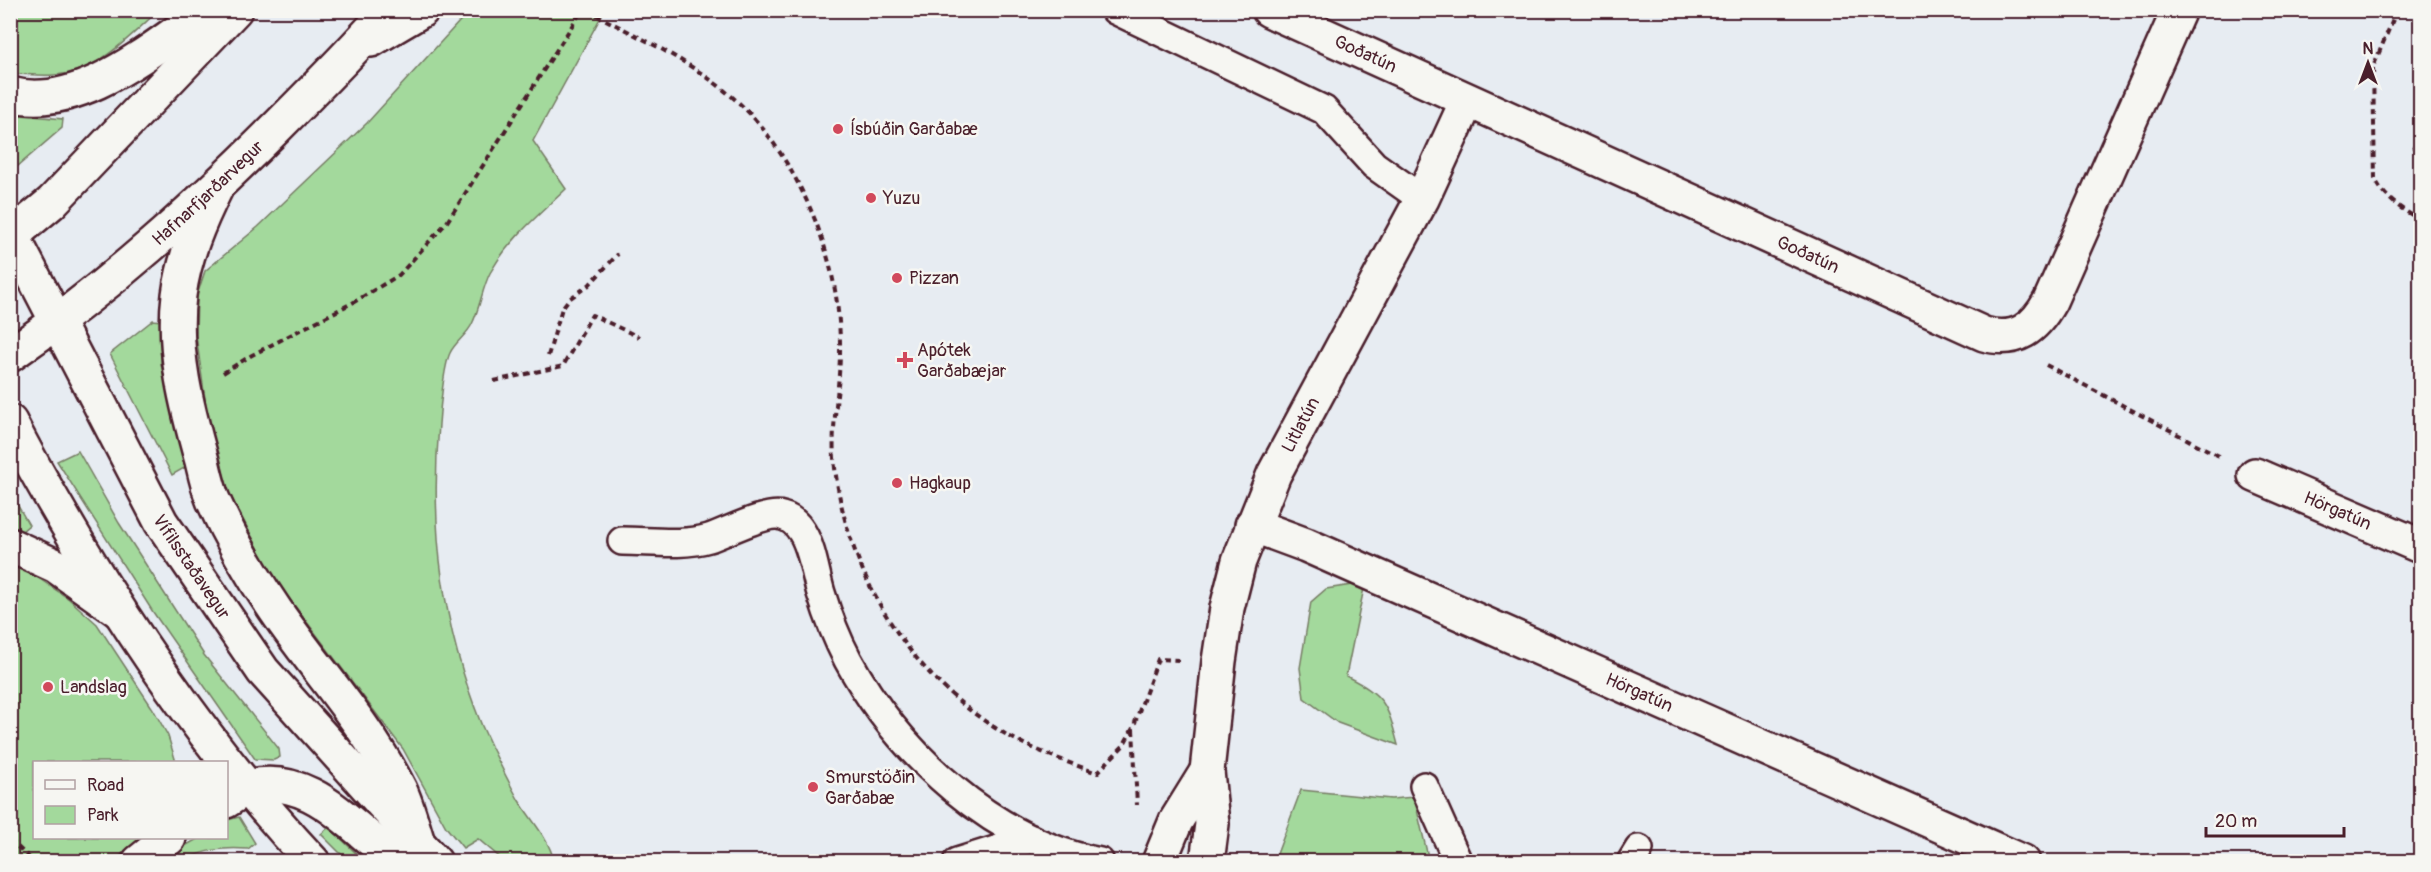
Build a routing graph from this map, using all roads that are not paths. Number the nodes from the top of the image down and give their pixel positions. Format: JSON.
{"nodes":[{"id":1,"x":208,"y":10,"type":"edge"},
{"id":2,"x":234,"y":10,"type":"edge"},
{"id":3,"x":388,"y":10,"type":"edge"},
{"id":4,"x":422,"y":10,"type":"edge"},
{"id":5,"x":1115,"y":10,"type":"edge"},
{"id":6,"x":1269,"y":10,"type":"edge"},
{"id":7,"x":2179,"y":10,"type":"edge"},
{"id":8,"x":354,"y":50,"type":"junction"},
{"id":9,"x":10,"y":94,"type":"edge"},
{"id":10,"x":1467,"y":101,"type":"junction"},
{"id":11,"x":216,"y":188,"type":"junction"},
{"id":12,"x":1422,"y":199,"type":"junction"},
{"id":13,"x":11,"y":235,"type":"edge"},
{"id":14,"x":57,"y":322,"type":"junction"},
{"id":15,"x":10,"y":355,"type":"edge"},
{"id":16,"x":10,"y":422,"type":"edge"},
{"id":17,"x":2255,"y":475,"type":"road end"},
{"id":18,"x":1252,"y":525,"type":"junction"},
{"id":19,"x":622,"y":541,"type":"dead end"},
{"id":20,"x":10,"y":545,"type":"edge"},
{"id":21,"x":2421,"y":546,"type":"edge"},
{"id":22,"x":119,"y":611,"type":"junction"},
{"id":23,"x":218,"y":761,"type":"edge"},
{"id":24,"x":1207,"y":771,"type":"junction"},
{"id":25,"x":228,"y":778,"type":"edge"},
{"id":26,"x":1424,"y":786,"type":"dead end"},
{"id":27,"x":237,"y":794,"type":"edge"},
{"id":28,"x":166,"y":839,"type":"edge"},
{"id":29,"x":1030,"y":839,"type":"junction"},
{"id":30,"x":418,"y":856,"type":"edge"},
{"id":31,"x":139,"y":861,"type":"edge"},
{"id":32,"x":313,"y":861,"type":"edge"},
{"id":33,"x":957,"y":861,"type":"edge"},
{"id":34,"x":1100,"y":861,"type":"edge"},
{"id":35,"x":1159,"y":861,"type":"edge"},
{"id":36,"x":1207,"y":861,"type":"edge"},
{"id":37,"x":1458,"y":861,"type":"edge"},
{"id":38,"x":2024,"y":861,"type":"edge"}],
"edges":[{"from":1,"to":9,"type":"main road"},
{"from":2,"to":13,"type":"main road"},
{"from":3,"to":8,"type":"main road","name":"Hafnarfjarðarvegur"},
{"from":4,"to":8,"type":"main road"},
{"from":5,"to":12,"type":"lane"},
{"from":6,"to":10,"type":"main road","name":"Goðatún"},
{"from":7,"to":10,"type":"main road","name":"Goðatún"},
{"from":8,"to":11,"type":"main road","name":"Hafnarfjarðarvegur"},
{"from":10,"to":12,"type":"main road","name":"Litlatún"},
{"from":11,"to":14,"type":"main road","name":"Hafnarfjarðarvegur"},
{"from":11,"to":30,"type":"main road"},
{"from":12,"to":18,"type":"main road","name":"Litlatún"},
{"from":13,"to":14,"type":"main road","name":"Vífilsstaðavegur"},
{"from":14,"to":15,"type":"main road","name":"Hafnarfjarðarvegur"},
{"from":14,"to":30,"type":"main road","name":"Vífilsstaðavegur"},
{"from":16,"to":22,"type":"main road"},
{"from":17,"to":21,"type":"main road","name":"Hörgatún"},
{"from":18,"to":24,"type":"main road","name":"Litlatún"},
{"from":18,"to":38,"type":"main road","name":"Hörgatún"},
{"from":19,"to":29,"type":"lane"},
{"from":20,"to":22,"type":"main road"},
{"from":22,"to":23,"type":"main road"},
{"from":24,"to":35,"type":"main road","name":"Litlatún"},
{"from":24,"to":36,"type":"main road","name":"Litlatún"},
{"from":25,"to":27,"type":"main road"},
{"from":26,"to":37,"type":"lane"},
{"from":27,"to":30,"type":"main road"},
{"from":27,"to":32,"type":"main road"},
{"from":28,"to":31,"type":"main road"},
{"from":29,"to":33,"type":"lane"},
{"from":29,"to":34,"type":"lane"}]}
